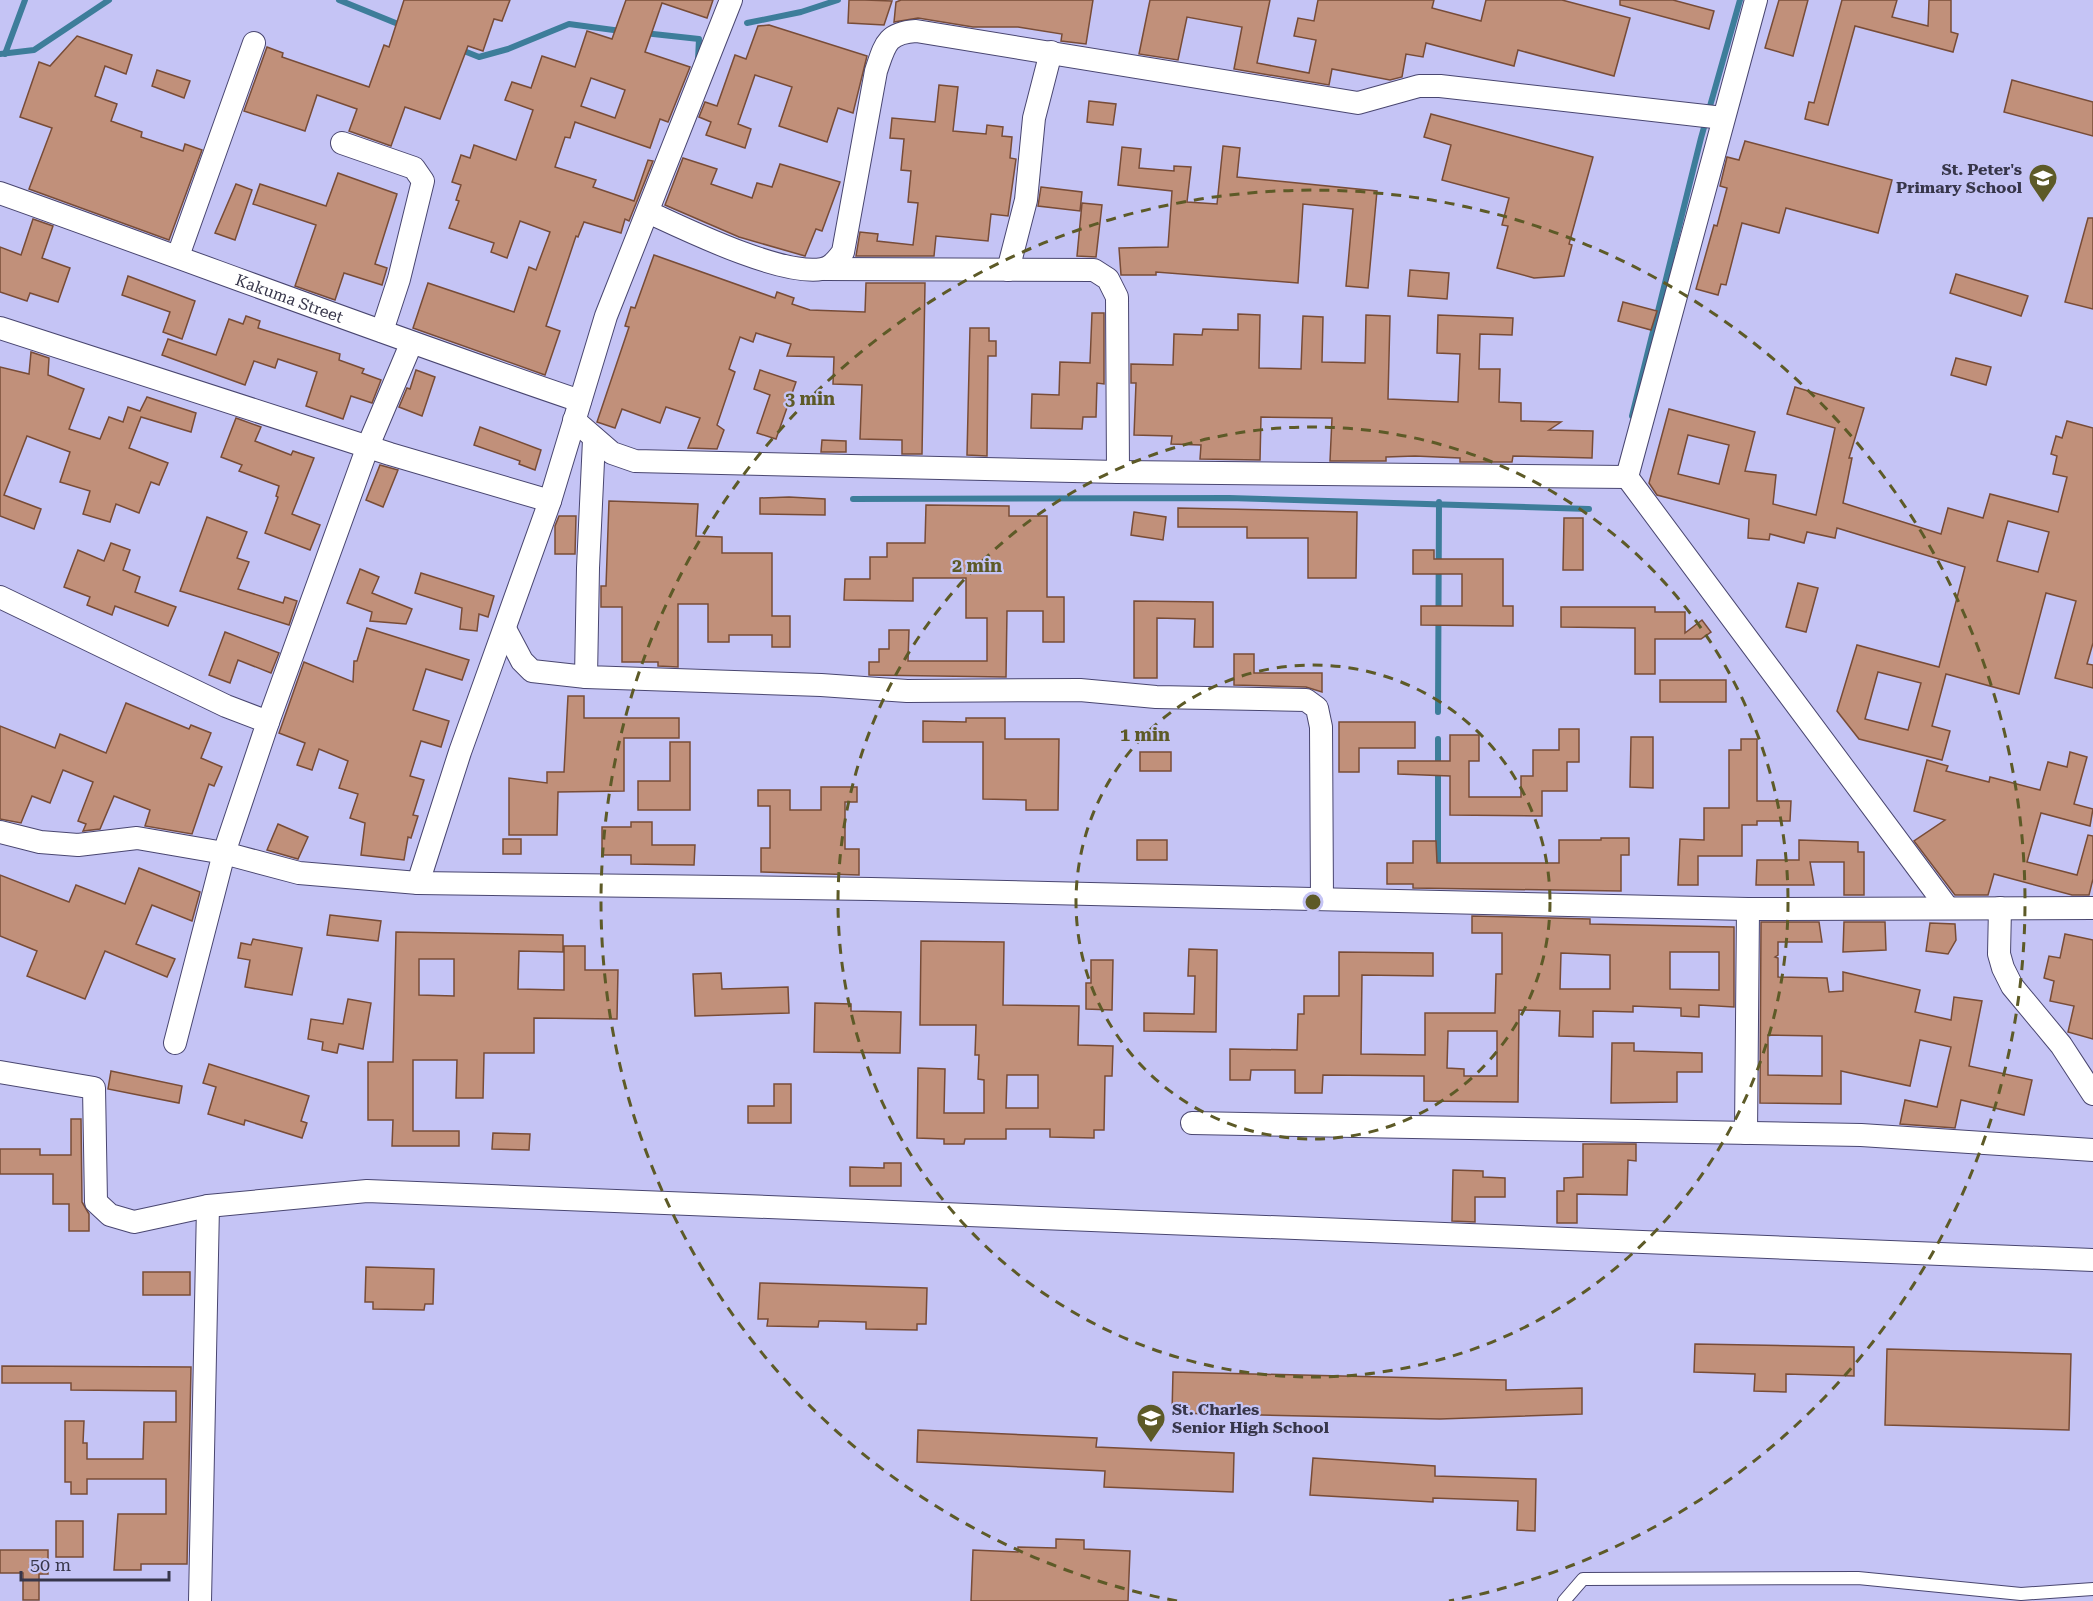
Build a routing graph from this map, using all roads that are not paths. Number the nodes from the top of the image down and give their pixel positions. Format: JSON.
{"nodes":[{"id":1,"x":731,"y":0,"type":"edge"},
{"id":2,"x":1756,"y":0,"type":"edge"},
{"id":3,"x":254,"y":43,"type":"dead end"},
{"id":4,"x":1051,"y":52,"type":"junction"},
{"id":5,"x":1723,"y":118,"type":"junction"},
{"id":6,"x":342,"y":142,"type":"dead end"},
{"id":7,"x":0,"y":193,"type":"edge"},
{"id":8,"x":648,"y":212,"type":"junction"},
{"id":9,"x":178,"y":256,"type":"junction"},
{"id":10,"x":825,"y":269,"type":"junction"},
{"id":11,"x":1008,"y":270,"type":"junction"},
{"id":12,"x":0,"y":328,"type":"edge"},
{"id":13,"x":382,"y":331,"type":"junction"},
{"id":14,"x":411,"y":344,"type":"junction"},
{"id":15,"x":577,"y":411,"type":"junction"},
{"id":16,"x":594,"y":440,"type":"junction"},
{"id":17,"x":368,"y":446,"type":"junction"},
{"id":18,"x":1118,"y":472,"type":"junction"},
{"id":19,"x":1627,"y":477,"type":"junction"},
{"id":20,"x":550,"y":501,"type":"junction"},
{"id":21,"x":0,"y":597,"type":"edge"},
{"id":22,"x":505,"y":629,"type":"junction"},
{"id":23,"x":586,"y":677,"type":"junction"},
{"id":24,"x":268,"y":722,"type":"junction"},
{"id":25,"x":0,"y":832,"type":"edge"},
{"id":26,"x":225,"y":853,"type":"junction"},
{"id":27,"x":418,"y":883,"type":"junction"},
{"id":28,"x":1322,"y":899,"type":"junction"},
{"id":29,"x":1947,"y":907,"type":"junction"},
{"id":30,"x":2000,"y":908,"type":"junction"},
{"id":31,"x":2093,"y":908,"type":"edge"},
{"id":32,"x":1748,"y":909,"type":"junction"},
{"id":33,"x":175,"y":1043,"type":"dead end"},
{"id":34,"x":0,"y":1072,"type":"edge"},
{"id":35,"x":2093,"y":1094,"type":"edge"},
{"id":36,"x":1192,"y":1124,"type":"dead end"},
{"id":37,"x":1746,"y":1133,"type":"junction"},
{"id":38,"x":2093,"y":1149,"type":"edge"},
{"id":39,"x":208,"y":1206,"type":"junction"},
{"id":40,"x":2093,"y":1260,"type":"edge"},
{"id":41,"x":2093,"y":1588,"type":"edge"},
{"id":42,"x":200,"y":1601,"type":"edge"},
{"id":43,"x":1564,"y":1601,"type":"edge"}],
"edges":[{"from":1,"to":8,"type":"street"},
{"from":2,"to":5,"type":"street"},
{"from":3,"to":9,"type":"street"},
{"from":4,"to":5,"type":"street"},
{"from":4,"to":10,"type":"street"},
{"from":4,"to":11,"type":"street"},
{"from":5,"to":19,"type":"street"},
{"from":6,"to":13,"type":"street"},
{"from":7,"to":9,"type":"street","name":"Kakuma Street"},
{"from":8,"to":10,"type":"street"},
{"from":8,"to":15,"type":"street"},
{"from":9,"to":13,"type":"street","name":"Kakuma Street"},
{"from":10,"to":11,"type":"street"},
{"from":11,"to":18,"type":"street"},
{"from":12,"to":17,"type":"street"},
{"from":13,"to":14,"type":"street","name":"Kakuma Street"},
{"from":14,"to":15,"type":"street","name":"Kakuma Street"},
{"from":14,"to":17,"type":"street"},
{"from":15,"to":16,"type":"street"},
{"from":15,"to":20,"type":"street"},
{"from":16,"to":18,"type":"street"},
{"from":16,"to":23,"type":"street"},
{"from":17,"to":20,"type":"street"},
{"from":17,"to":24,"type":"street"},
{"from":18,"to":19,"type":"street"},
{"from":19,"to":29,"type":"street"},
{"from":20,"to":22,"type":"street"},
{"from":21,"to":24,"type":"street"},
{"from":22,"to":23,"type":"street"},
{"from":22,"to":27,"type":"street"},
{"from":23,"to":28,"type":"street"},
{"from":24,"to":26,"type":"street"},
{"from":25,"to":26,"type":"street"},
{"from":26,"to":27,"type":"street"},
{"from":26,"to":33,"type":"street"},
{"from":27,"to":28,"type":"street"},
{"from":28,"to":32,"type":"street"},
{"from":29,"to":30,"type":"street"},
{"from":29,"to":32,"type":"street"},
{"from":30,"to":31,"type":"street"},
{"from":30,"to":35,"type":"street"},
{"from":32,"to":37,"type":"street"},
{"from":34,"to":39,"type":"street"},
{"from":36,"to":37,"type":"street"},
{"from":37,"to":38,"type":"street"},
{"from":39,"to":40,"type":"street"},
{"from":39,"to":42,"type":"street"},
{"from":41,"to":43,"type":"lane"}]}
